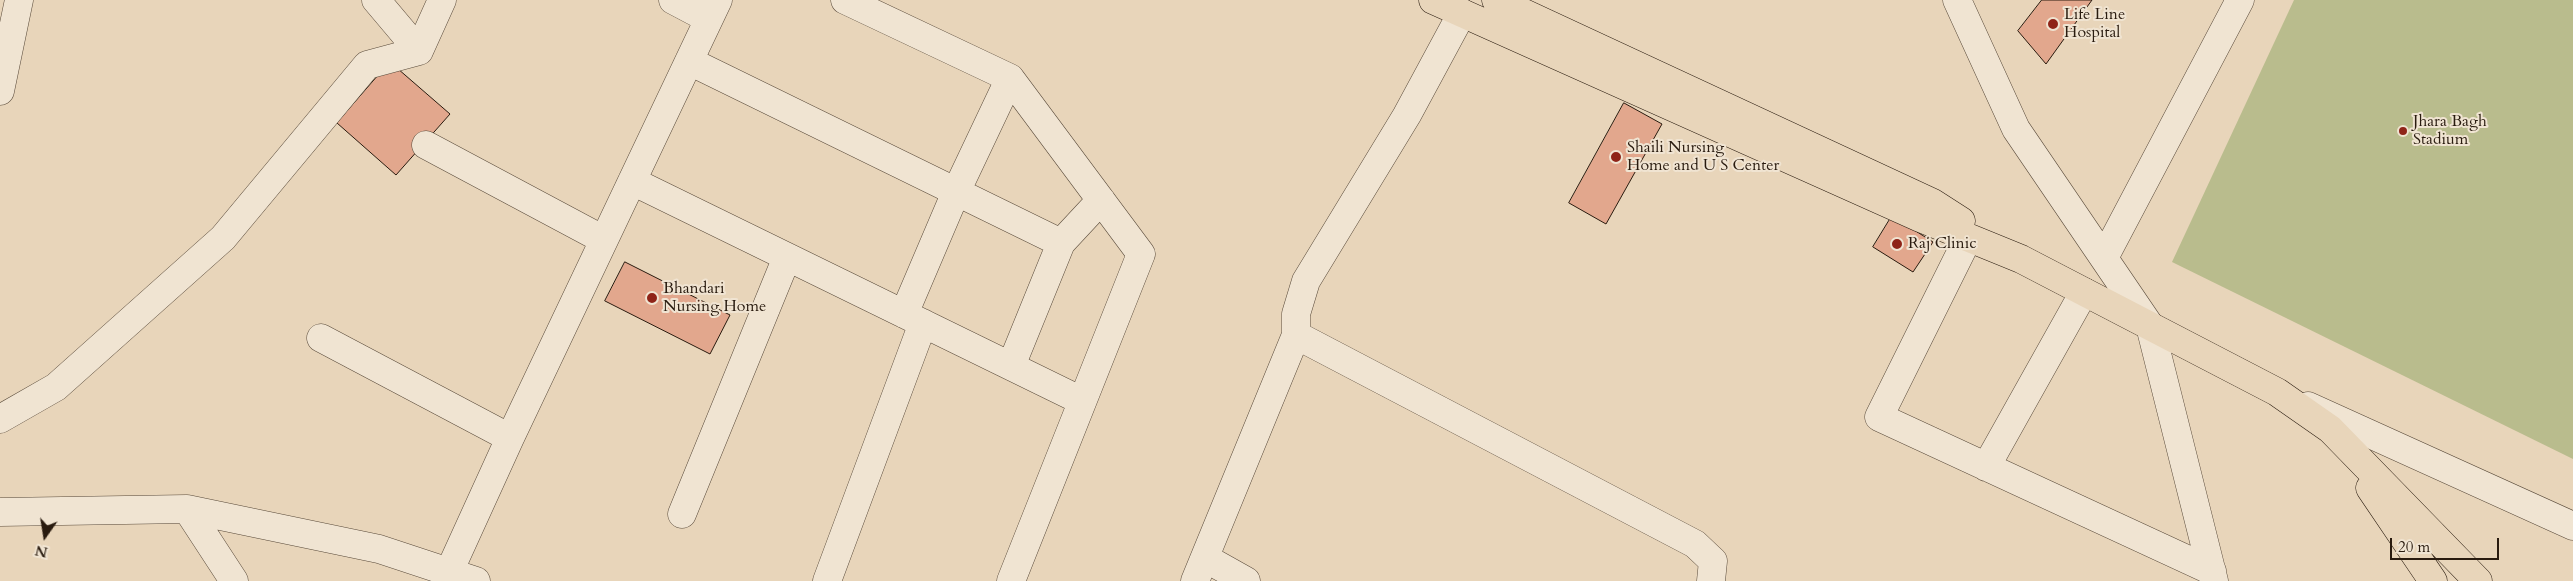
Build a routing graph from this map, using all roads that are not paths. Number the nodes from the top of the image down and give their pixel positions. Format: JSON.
{"nodes":[{"id":1,"x":19,"y":0,"type":"edge"},
{"id":2,"x":376,"y":0,"type":"edge"},
{"id":3,"x":442,"y":0,"type":"edge"},
{"id":4,"x":672,"y":0,"type":"edge"},
{"id":5,"x":845,"y":0,"type":"edge"},
{"id":6,"x":1434,"y":0,"type":"edge"},
{"id":7,"x":1496,"y":0,"type":"edge"},
{"id":8,"x":1956,"y":0,"type":"edge"},
{"id":9,"x":2240,"y":0,"type":"edge"},
{"id":10,"x":713,"y":9,"type":"edge"},
{"id":11,"x":1462,"y":13,"type":"junction"},
{"id":12,"x":419,"y":51,"type":"junction"},
{"id":13,"x":689,"y":62,"type":"junction"},
{"id":14,"x":1010,"y":78,"type":"junction"},
{"id":15,"x":0,"y":91,"type":"edge"},
{"id":16,"x":426,"y":145,"type":"dead end"},
{"id":17,"x":632,"y":181,"type":"junction"},
{"id":18,"x":956,"y":192,"type":"junction"},
{"id":19,"x":1101,"y":200,"type":"junction"},
{"id":20,"x":1968,"y":238,"type":"junction"},
{"id":21,"x":604,"y":240,"type":"junction"},
{"id":22,"x":1061,"y":243,"type":"junction"},
{"id":23,"x":787,"y":257,"type":"junction"},
{"id":24,"x":2104,"y":258,"type":"junction"},
{"id":25,"x":2021,"y":260,"type":"junction"},
{"id":26,"x":2084,"y":292,"type":"junction"},
{"id":27,"x":914,"y":319,"type":"junction"},
{"id":28,"x":2150,"y":326,"type":"junction"},
{"id":29,"x":1296,"y":335,"type":"junction"},
{"id":30,"x":321,"y":338,"type":"dead end"},
{"id":31,"x":1011,"y":366,"type":"junction"},
{"id":32,"x":2277,"y":392,"type":"junction"},
{"id":33,"x":1082,"y":401,"type":"junction"},
{"id":34,"x":0,"y":419,"type":"edge"},
{"id":35,"x":2330,"y":429,"type":"junction"},
{"id":36,"x":510,"y":438,"type":"junction"},
{"id":37,"x":1986,"y":468,"type":"junction"},
{"id":38,"x":187,"y":510,"type":"junction"},
{"id":39,"x":0,"y":512,"type":"edge"},
{"id":40,"x":682,"y":514,"type":"dead end"},
{"id":41,"x":2573,"y":526,"type":"edge"},
{"id":42,"x":1200,"y":569,"type":"edge"},
{"id":43,"x":449,"y":572,"type":"junction"},
{"id":44,"x":2213,"y":576,"type":"edge"},
{"id":45,"x":234,"y":581,"type":"edge"},
{"id":46,"x":476,"y":581,"type":"edge"},
{"id":47,"x":827,"y":581,"type":"edge"},
{"id":48,"x":1011,"y":581,"type":"edge"},
{"id":49,"x":1246,"y":581,"type":"edge"},
{"id":50,"x":1710,"y":581,"type":"edge"},
{"id":51,"x":2433,"y":581,"type":"edge"},
{"id":52,"x":2478,"y":581,"type":"edge"}],
"edges":[{"from":1,"to":15,"type":"street"},
{"from":2,"to":12,"type":"street"},
{"from":3,"to":12,"type":"street"},
{"from":4,"to":10,"type":"street"},
{"from":5,"to":14,"type":"street"},
{"from":6,"to":11,"type":"main road"},
{"from":7,"to":25,"type":"main road"},
{"from":8,"to":24,"type":"street"},
{"from":9,"to":24,"type":"street"},
{"from":10,"to":13,"type":"street"},
{"from":11,"to":20,"type":"main road"},
{"from":11,"to":29,"type":"street"},
{"from":12,"to":34,"type":"street"},
{"from":13,"to":17,"type":"street"},
{"from":13,"to":18,"type":"street"},
{"from":14,"to":18,"type":"street"},
{"from":14,"to":19,"type":"street"},
{"from":16,"to":21,"type":"street"},
{"from":17,"to":21,"type":"street"},
{"from":17,"to":23,"type":"street"},
{"from":18,"to":22,"type":"street"},
{"from":18,"to":27,"type":"street"},
{"from":19,"to":22,"type":"street"},
{"from":19,"to":33,"type":"street"},
{"from":20,"to":25,"type":"main road"},
{"from":20,"to":37,"type":"street"},
{"from":21,"to":36,"type":"street"},
{"from":22,"to":31,"type":"street"},
{"from":23,"to":27,"type":"street"},
{"from":23,"to":40,"type":"street"},
{"from":24,"to":28,"type":"street"},
{"from":25,"to":26,"type":"main road"},
{"from":26,"to":28,"type":"main road"},
{"from":26,"to":37,"type":"street"},
{"from":27,"to":31,"type":"street"},
{"from":27,"to":47,"type":"street"},
{"from":28,"to":32,"type":"main road"},
{"from":28,"to":44,"type":"street"},
{"from":29,"to":42,"type":"street"},
{"from":29,"to":50,"type":"street"},
{"from":30,"to":36,"type":"street"},
{"from":31,"to":33,"type":"street"},
{"from":32,"to":35,"type":"main road"},
{"from":32,"to":41,"type":"street"},
{"from":33,"to":48,"type":"street"},
{"from":35,"to":51,"type":"main road"},
{"from":35,"to":52,"type":"main road"},
{"from":36,"to":43,"type":"street"},
{"from":37,"to":44,"type":"street"},
{"from":38,"to":39,"type":"street"},
{"from":38,"to":43,"type":"street"},
{"from":38,"to":45,"type":"street"},
{"from":42,"to":49,"type":"street"},
{"from":43,"to":46,"type":"street"}]}
